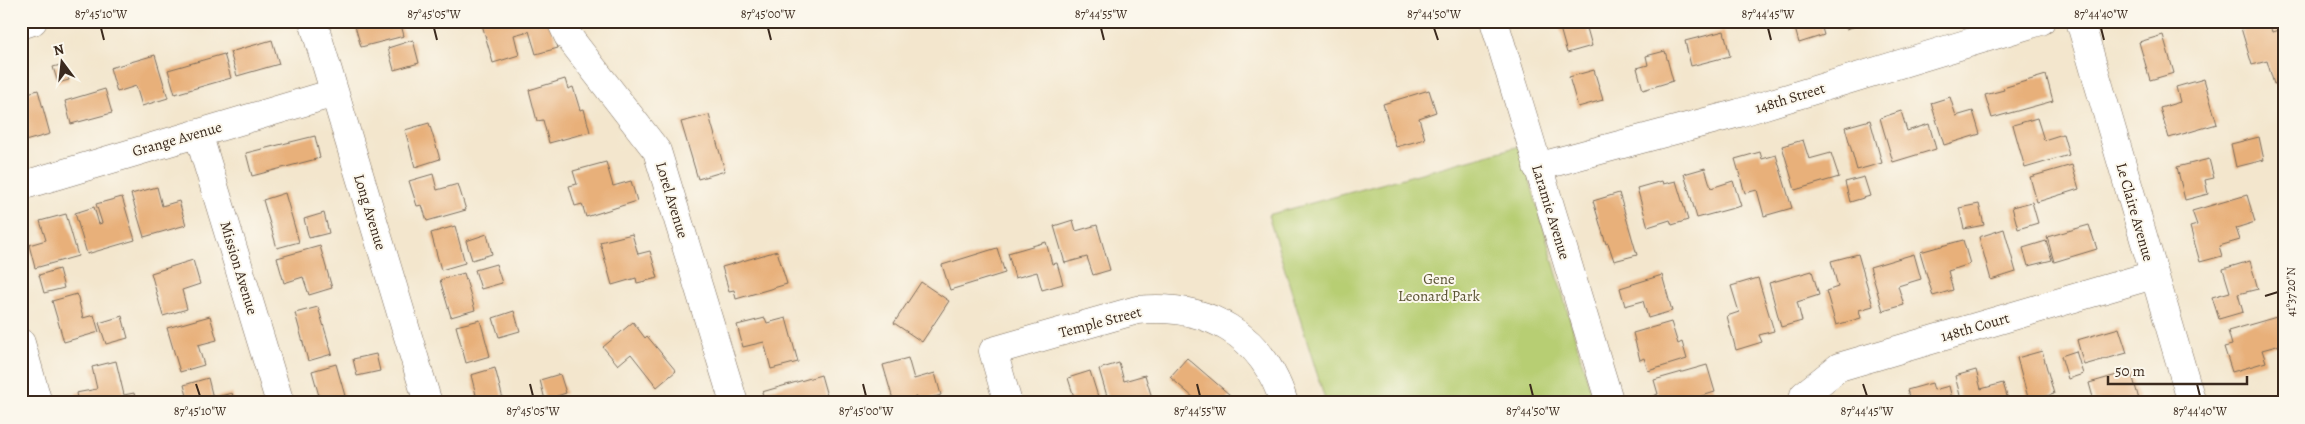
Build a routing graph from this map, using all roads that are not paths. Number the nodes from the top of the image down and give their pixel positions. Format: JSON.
{"nodes":[{"id":1,"x":33,"y":21,"type":"edge"},
{"id":2,"x":313,"y":21,"type":"edge"},
{"id":3,"x":561,"y":21,"type":"edge"},
{"id":4,"x":1494,"y":21,"type":"edge"},
{"id":5,"x":2041,"y":21,"type":"edge"},
{"id":6,"x":2080,"y":21,"type":"edge"},
{"id":7,"x":21,"y":25,"type":"edge"},
{"id":8,"x":334,"y":93,"type":"junction"},
{"id":9,"x":198,"y":134,"type":"junction"},
{"id":10,"x":1538,"y":167,"type":"junction"},
{"id":11,"x":21,"y":186,"type":"edge"},
{"id":12,"x":2153,"y":275,"type":"junction"},
{"id":13,"x":21,"y":342,"type":"edge"},
{"id":14,"x":1804,"y":395,"type":"dead end"},
{"id":15,"x":38,"y":403,"type":"edge"},
{"id":16,"x":280,"y":403,"type":"edge"},
{"id":17,"x":428,"y":403,"type":"edge"},
{"id":18,"x":734,"y":403,"type":"edge"},
{"id":19,"x":1008,"y":403,"type":"edge"},
{"id":20,"x":1284,"y":403,"type":"edge"},
{"id":21,"x":1610,"y":403,"type":"edge"},
{"id":22,"x":2192,"y":403,"type":"edge"}],
"edges":[{"from":1,"to":7,"type":"street"},
{"from":2,"to":8,"type":"street","name":"Long Avenue"},
{"from":3,"to":18,"type":"street","name":"Lorel Avenue"},
{"from":4,"to":10,"type":"street","name":"Laramie Avenue"},
{"from":5,"to":10,"type":"street","name":"148th Street"},
{"from":6,"to":12,"type":"street","name":"Le Claire Avenue"},
{"from":8,"to":9,"type":"street","name":"Grange Avenue"},
{"from":8,"to":17,"type":"street","name":"Long Avenue"},
{"from":9,"to":11,"type":"street","name":"Grange Avenue"},
{"from":9,"to":16,"type":"street","name":"Mission Avenue"},
{"from":10,"to":21,"type":"street","name":"Laramie Avenue"},
{"from":12,"to":14,"type":"street","name":"148th Court"},
{"from":12,"to":22,"type":"street","name":"Le Claire Avenue"},
{"from":13,"to":15,"type":"street"},
{"from":19,"to":20,"type":"street","name":"Temple Street"}]}
